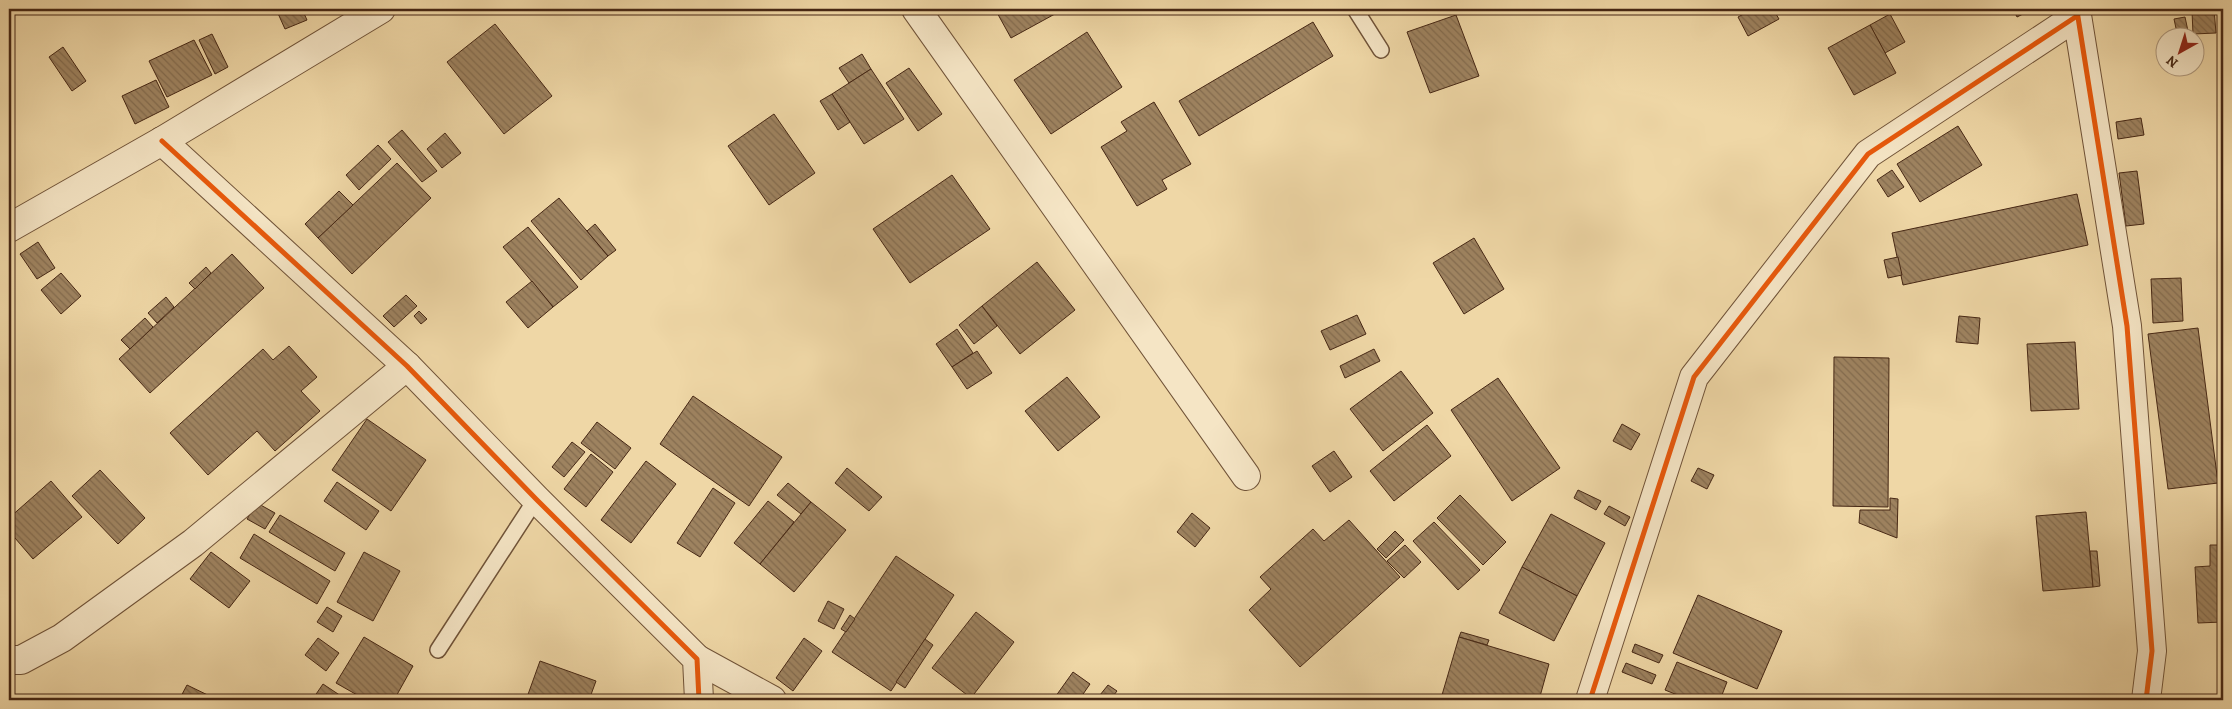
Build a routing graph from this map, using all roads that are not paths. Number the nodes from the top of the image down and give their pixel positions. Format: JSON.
{"nodes":[{"id":1,"x":381,"y":9,"type":"edge"},
{"id":2,"x":916,"y":9,"type":"edge"},
{"id":3,"x":1355,"y":9,"type":"edge"},
{"id":4,"x":2077,"y":12,"type":"edge"},
{"id":5,"x":1381,"y":50,"type":"dead end"},
{"id":6,"x":162,"y":141,"type":"junction"},
{"id":7,"x":9,"y":228,"type":"edge"},
{"id":8,"x":407,"y":366,"type":"junction"},
{"id":9,"x":1246,"y":476,"type":"dead end"},
{"id":10,"x":536,"y":499,"type":"junction"},
{"id":11,"x":438,"y":650,"type":"dead end"},
{"id":12,"x":697,"y":659,"type":"junction"},
{"id":13,"x":9,"y":660,"type":"edge"},
{"id":14,"x":699,"y":700,"type":"edge"},
{"id":15,"x":772,"y":700,"type":"edge"},
{"id":16,"x":1590,"y":700,"type":"edge"},
{"id":17,"x":2146,"y":700,"type":"edge"}],
"edges":[{"from":1,"to":6,"type":"street"},
{"from":2,"to":9,"type":"street"},
{"from":3,"to":5,"type":"lane"},
{"from":4,"to":16,"type":"street"},
{"from":4,"to":17,"type":"street"},
{"from":6,"to":7,"type":"street"},
{"from":6,"to":8,"type":"street"},
{"from":8,"to":10,"type":"street"},
{"from":8,"to":13,"type":"street"},
{"from":10,"to":11,"type":"lane"},
{"from":10,"to":12,"type":"street"},
{"from":12,"to":14,"type":"street"},
{"from":12,"to":15,"type":"street"}]}
